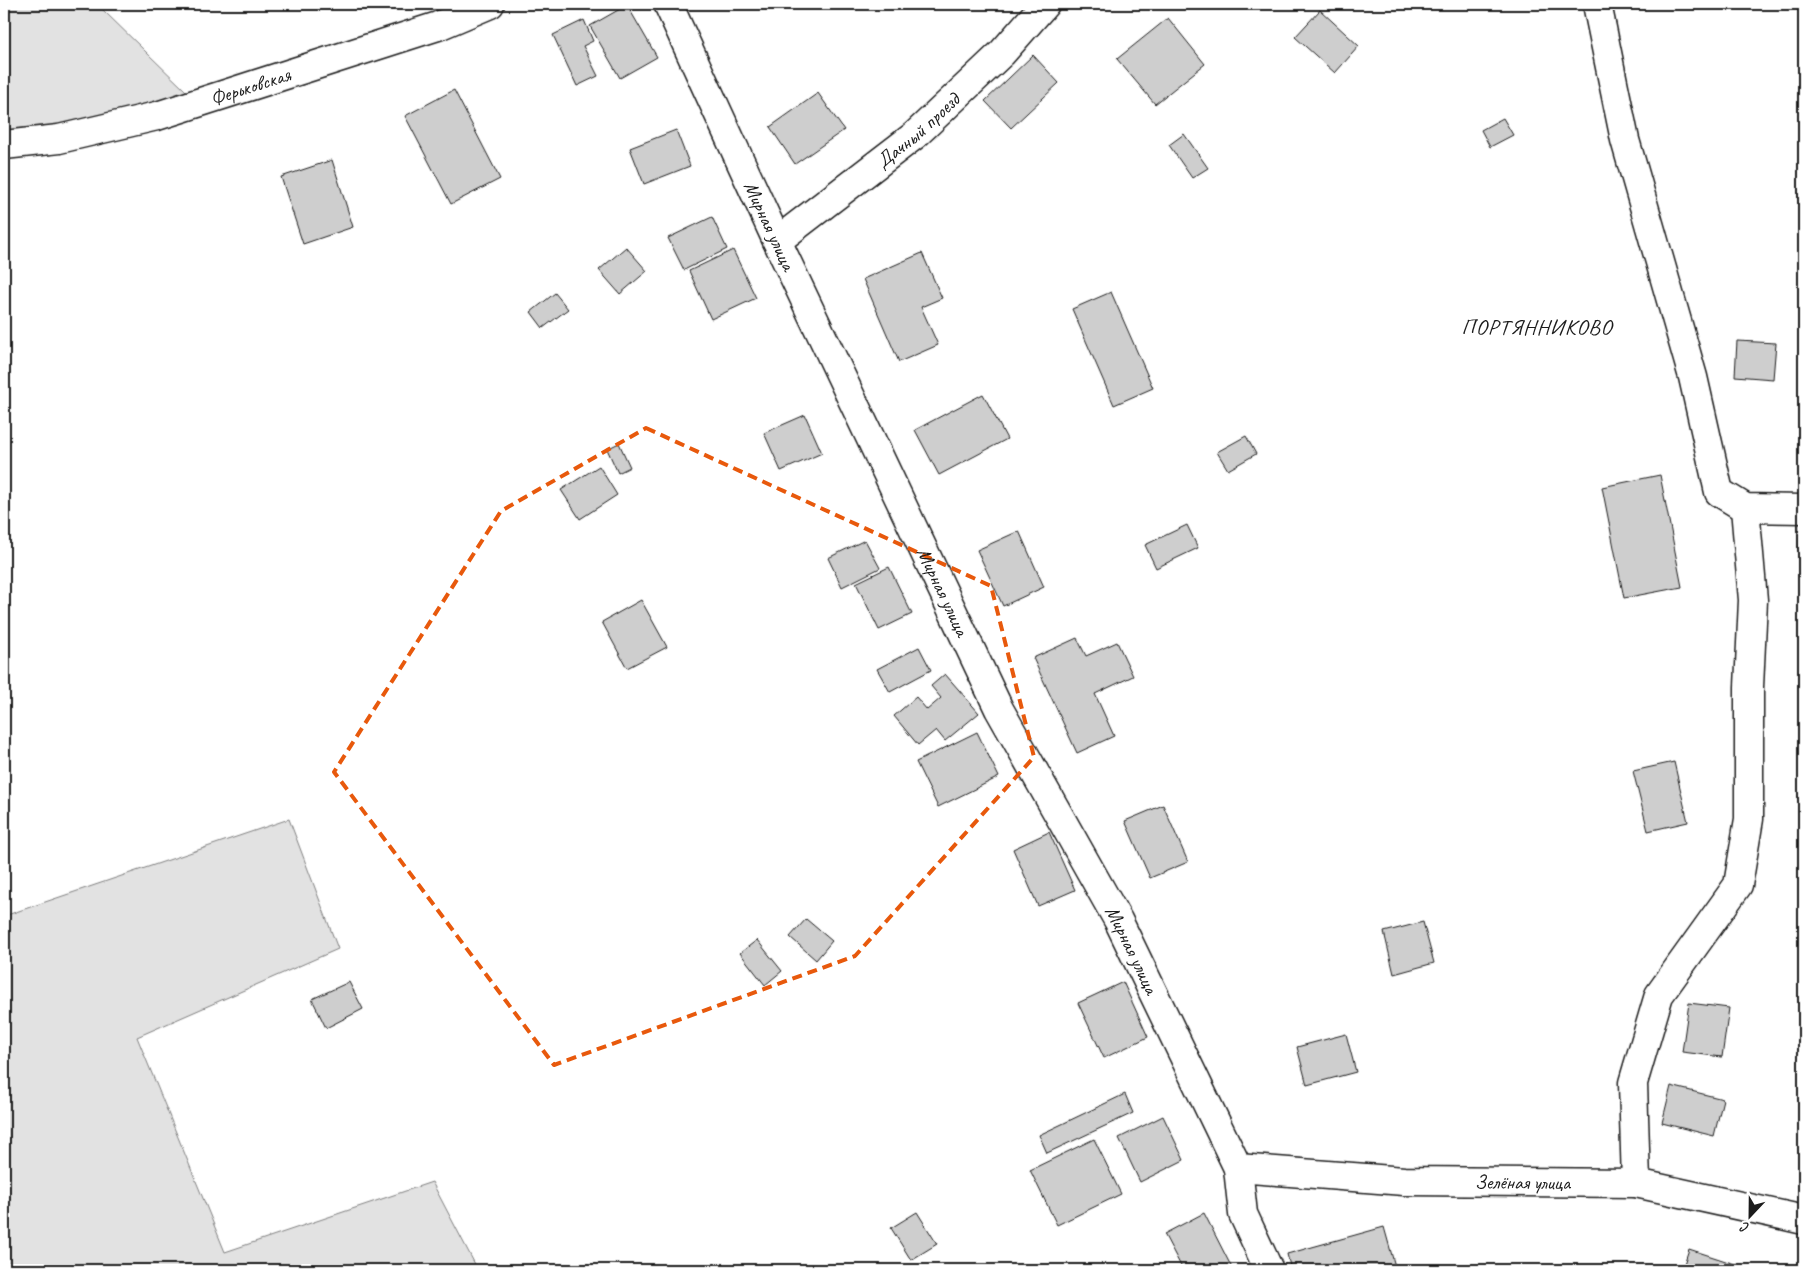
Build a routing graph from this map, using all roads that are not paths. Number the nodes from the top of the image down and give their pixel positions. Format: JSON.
{"nodes":[{"id":1,"x":490,"y":4,"type":"edge"},
{"id":2,"x":668,"y":4,"type":"edge"},
{"id":3,"x":1045,"y":4,"type":"edge"},
{"id":4,"x":1597,"y":4,"type":"edge"},
{"id":5,"x":4,"y":145,"type":"edge"},
{"id":6,"x":776,"y":241,"type":"junction"},
{"id":7,"x":1746,"y":508,"type":"junction"},
{"id":8,"x":1804,"y":508,"type":"edge"},
{"id":9,"x":1238,"y":1168,"type":"junction"},
{"id":10,"x":1636,"y":1183,"type":"junction"},
{"id":11,"x":1804,"y":1220,"type":"edge"},
{"id":12,"x":1269,"y":1270,"type":"edge"}],
"edges":[{"from":1,"to":5,"type":"street","name":"Ферьковская"},
{"from":2,"to":6,"type":"street","name":"Мирная улица"},
{"from":3,"to":6,"type":"street","name":"Дачный проезд"},
{"from":4,"to":7,"type":"street"},
{"from":6,"to":9,"type":"street","name":"Мирная улица"},
{"from":7,"to":8,"type":"street"},
{"from":7,"to":10,"type":"street"},
{"from":9,"to":10,"type":"street","name":"Зелёная улица"},
{"from":9,"to":12,"type":"street","name":"Мирная улица"},
{"from":10,"to":11,"type":"street","name":"Зелёная улица"}]}
